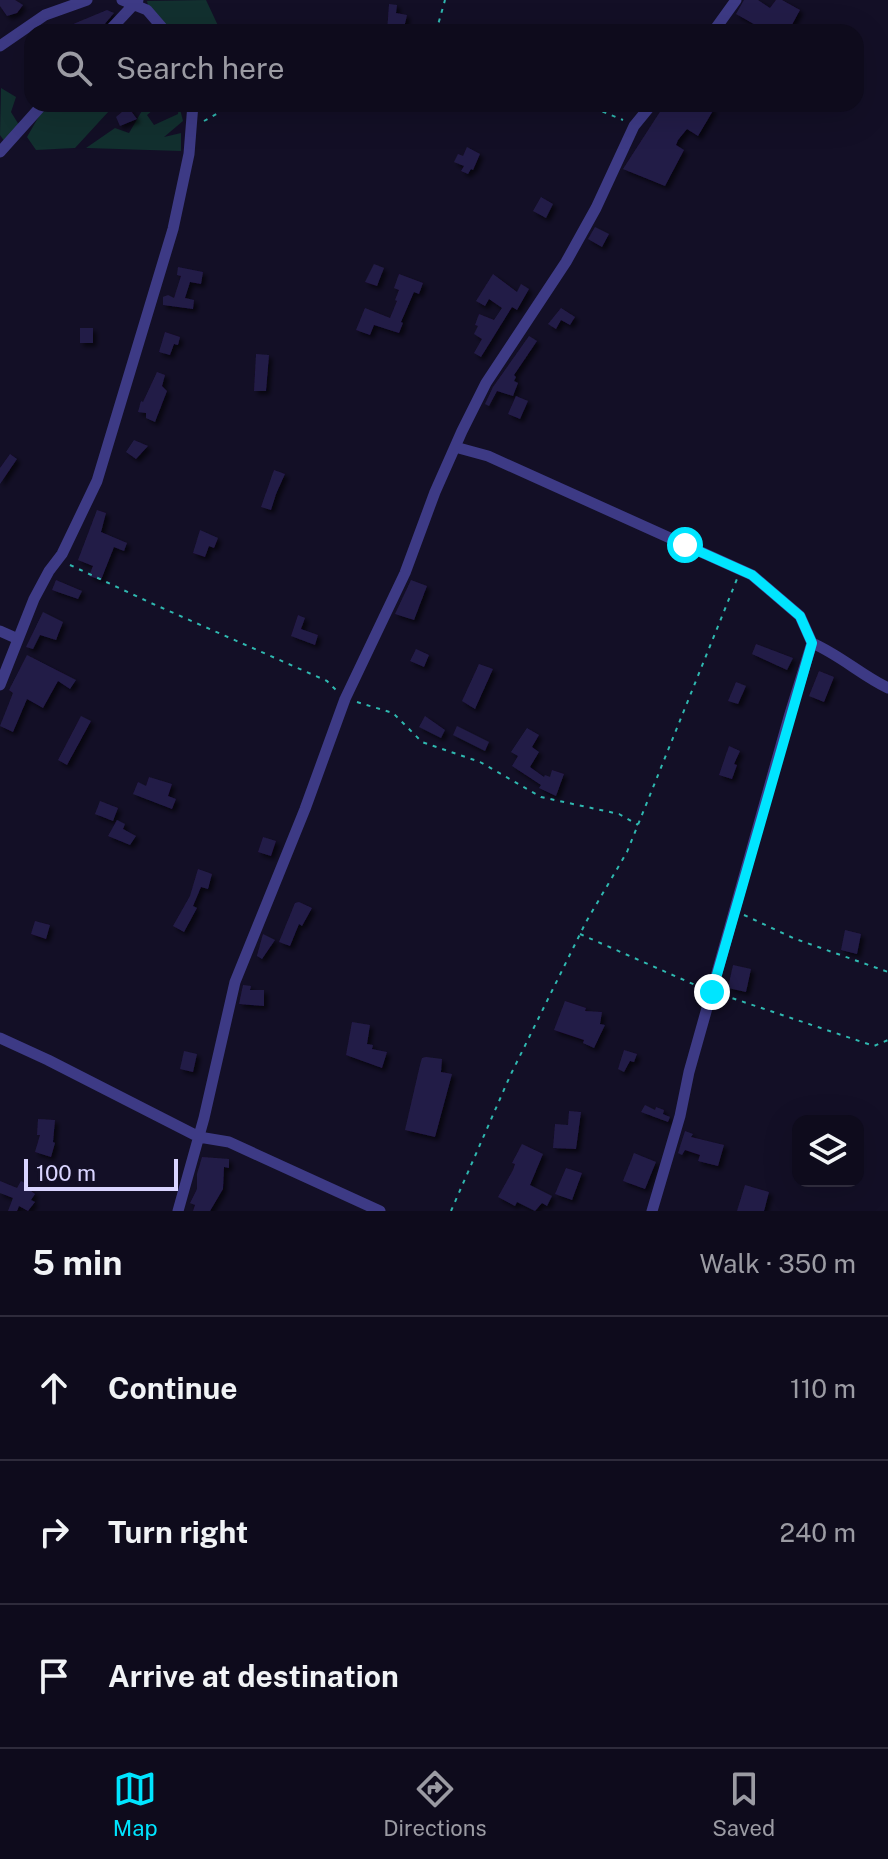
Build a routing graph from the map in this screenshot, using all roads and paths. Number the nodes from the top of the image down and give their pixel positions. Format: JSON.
{"nodes":[{"id":1,"x":87,"y":0,"type":"edge"},
{"id":2,"x":445,"y":0,"type":"edge"},
{"id":3,"x":736,"y":0,"type":"edge"},
{"id":4,"x":131,"y":1,"type":"edge"},
{"id":5,"x":32,"y":24,"type":"edge"},
{"id":6,"x":114,"y":24,"type":"edge"},
{"id":7,"x":159,"y":24,"type":"edge"},
{"id":8,"x":440,"y":24,"type":"edge"},
{"id":9,"x":719,"y":24,"type":"edge"},
{"id":10,"x":24,"y":29,"type":"edge"},
{"id":11,"x":0,"y":46,"type":"edge"},
{"id":12,"x":36,"y":112,"type":"edge"},
{"id":13,"x":193,"y":112,"type":"edge"},
{"id":14,"x":220,"y":112,"type":"edge"},
{"id":15,"x":602,"y":112,"type":"edge"},
{"id":16,"x":645,"y":112,"type":"edge"},
{"id":17,"x":634,"y":126,"type":"junction"},
{"id":18,"x":192,"y":128,"type":"junction"},
{"id":19,"x":0,"y":152,"type":"edge"},
{"id":20,"x":455,"y":447,"type":"junction"},
{"id":21,"x":741,"y":570,"type":"junction"},
{"id":22,"x":0,"y":631,"type":"edge"},
{"id":23,"x":18,"y":639,"type":"junction"},
{"id":24,"x":812,"y":643,"type":"junction"},
{"id":25,"x":0,"y":685,"type":"edge"},
{"id":26,"x":888,"y":688,"type":"edge"},
{"id":27,"x":736,"y":911,"type":"junction"},
{"id":28,"x":580,"y":934,"type":"junction"},
{"id":29,"x":888,"y":972,"type":"edge"},
{"id":30,"x":712,"y":992,"type":"junction"},
{"id":31,"x":0,"y":1038,"type":"edge"},
{"id":32,"x":888,"y":1040,"type":"edge"},
{"id":33,"x":199,"y":1137,"type":"junction"},
{"id":34,"x":178,"y":1211,"type":"edge"},
{"id":35,"x":380,"y":1211,"type":"edge"},
{"id":36,"x":451,"y":1211,"type":"edge"},
{"id":37,"x":652,"y":1211,"type":"edge"}],
"edges":[{"from":1,"to":5,"type":"street"},
{"from":2,"to":8,"type":"path"},
{"from":3,"to":9,"type":"street"},
{"from":4,"to":6,"type":"street"},
{"from":4,"to":7,"type":"street"},
{"from":10,"to":11,"type":"street"},
{"from":12,"to":19,"type":"street"},
{"from":13,"to":18,"type":"street"},
{"from":14,"to":18,"type":"path"},
{"from":15,"to":17,"type":"path"},
{"from":16,"to":17,"type":"street"},
{"from":17,"to":20,"type":"street"},
{"from":18,"to":23,"type":"street"},
{"from":20,"to":21,"type":"street"},
{"from":20,"to":33,"type":"street"},
{"from":21,"to":24,"type":"street"},
{"from":21,"to":28,"type":"path"},
{"from":22,"to":23,"type":"street"},
{"from":23,"to":25,"type":"street"},
{"from":24,"to":26,"type":"street"},
{"from":24,"to":27,"type":"street"},
{"from":27,"to":29,"type":"path"},
{"from":27,"to":30,"type":"street"},
{"from":28,"to":30,"type":"path"},
{"from":28,"to":36,"type":"path"},
{"from":30,"to":32,"type":"path"},
{"from":30,"to":37,"type":"street"},
{"from":31,"to":33,"type":"street"},
{"from":33,"to":34,"type":"street"},
{"from":33,"to":35,"type":"street"}]}
